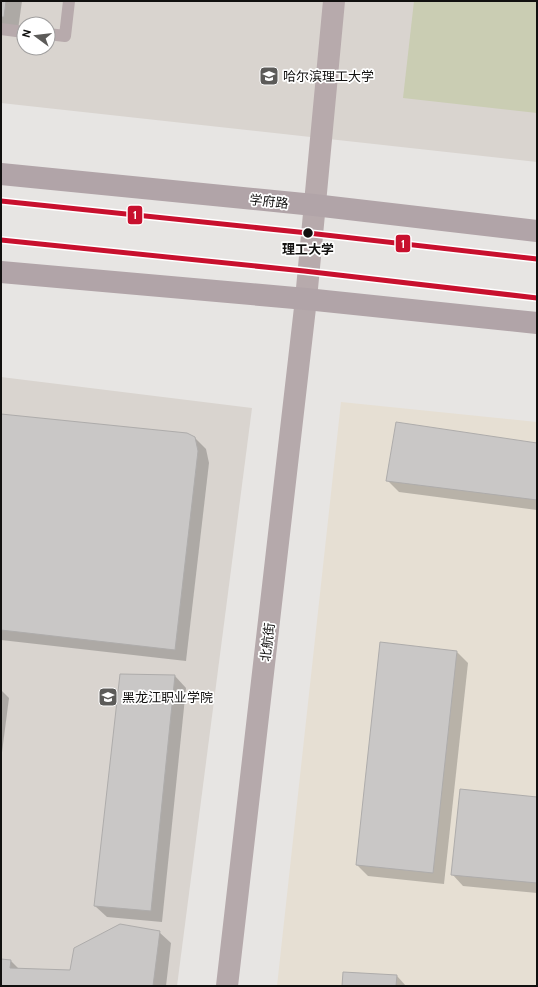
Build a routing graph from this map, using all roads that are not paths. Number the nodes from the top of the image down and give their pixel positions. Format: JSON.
{"nodes":[{"id":1,"x":69,"y":1,"type":"edge"},
{"id":2,"x":334,"y":1,"type":"edge"},
{"id":3,"x":1,"y":30,"type":"edge"},
{"id":4,"x":16,"y":31,"type":"edge"},
{"id":5,"x":56,"y":35,"type":"edge"},
{"id":6,"x":1,"y":174,"type":"edge"},
{"id":7,"x":314,"y":205,"type":"junction"},
{"id":8,"x":537,"y":231,"type":"edge"},
{"id":9,"x":1,"y":272,"type":"edge"},
{"id":10,"x":306,"y":299,"type":"junction"},
{"id":11,"x":537,"y":323,"type":"edge"},
{"id":12,"x":227,"y":986,"type":"edge"}],
"edges":[{"from":1,"to":5,"type":"lane"},
{"from":2,"to":7,"type":"street"},
{"from":3,"to":4,"type":"lane"},
{"from":6,"to":7,"type":"highway","name":"学府路"},
{"from":7,"to":8,"type":"highway","name":"学府路"},
{"from":7,"to":10,"type":"street"},
{"from":9,"to":10,"type":"highway"},
{"from":10,"to":11,"type":"highway"},
{"from":10,"to":12,"type":"street","name":"北航街"}]}
